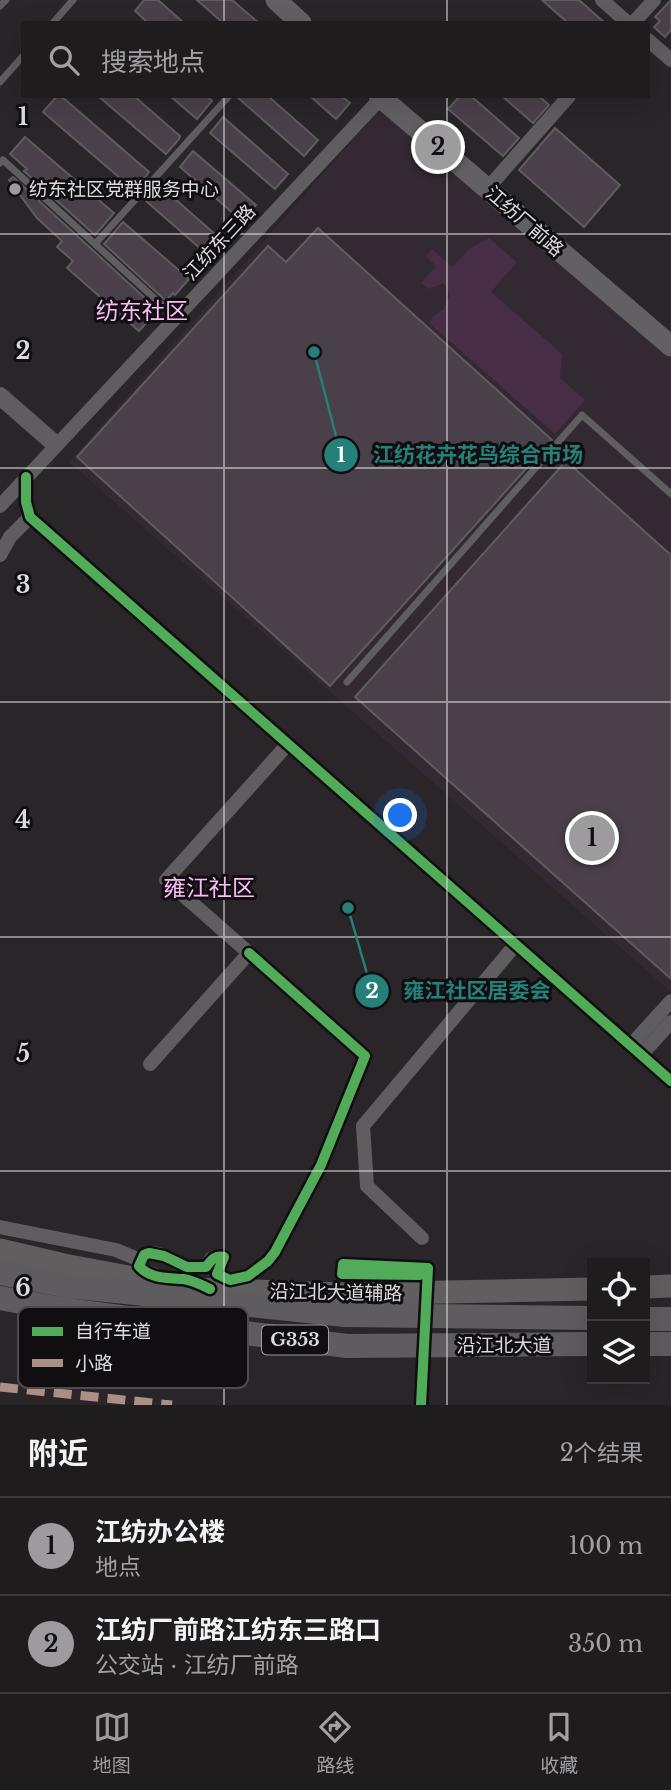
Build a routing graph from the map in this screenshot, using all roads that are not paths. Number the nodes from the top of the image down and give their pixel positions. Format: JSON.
{"nodes":[{"id":1,"x":6,"y":0,"type":"edge"},
{"id":2,"x":73,"y":0,"type":"edge"},
{"id":3,"x":276,"y":0,"type":"edge"},
{"id":4,"x":602,"y":0,"type":"edge"},
{"id":5,"x":654,"y":0,"type":"edge"},
{"id":6,"x":0,"y":6,"type":"edge"},
{"id":7,"x":55,"y":21,"type":"edge"},
{"id":8,"x":297,"y":21,"type":"edge"},
{"id":9,"x":626,"y":21,"type":"edge"},
{"id":10,"x":636,"y":21,"type":"edge"},
{"id":11,"x":650,"y":42,"type":"edge"},
{"id":12,"x":21,"y":58,"type":"edge"},
{"id":13,"x":671,"y":60,"type":"edge"},
{"id":14,"x":0,"y":82,"type":"edge"},
{"id":15,"x":227,"y":98,"type":"edge"},
{"id":16,"x":379,"y":98,"type":"edge"},
{"id":17,"x":381,"y":98,"type":"edge"},
{"id":18,"x":567,"y":98,"type":"edge"},
{"id":19,"x":0,"y":163,"type":"edge"},
{"id":20,"x":487,"y":188,"type":"junction"},
{"id":21,"x":95,"y":244,"type":"junction"},
{"id":22,"x":175,"y":317,"type":"junction"},
{"id":23,"x":671,"y":346,"type":"edge"},
{"id":24,"x":0,"y":396,"type":"edge"},
{"id":25,"x":0,"y":407,"type":"edge"},
{"id":26,"x":52,"y":448,"type":"junction"},
{"id":27,"x":26,"y":477,"type":"junction"},
{"id":28,"x":671,"y":494,"type":"edge"},
{"id":29,"x":0,"y":506,"type":"edge"},
{"id":30,"x":30,"y":517,"type":"junction"},
{"id":31,"x":0,"y":555,"type":"edge"},
{"id":32,"x":347,"y":682,"type":"dead end"},
{"id":33,"x":288,"y":744,"type":"junction"},
{"id":34,"x":516,"y":944,"type":"junction"},
{"id":35,"x":249,"y":953,"type":"junction"},
{"id":36,"x":671,"y":1001,"type":"edge"},
{"id":37,"x":671,"y":1022,"type":"edge"},
{"id":38,"x":637,"y":1049,"type":"junction"},
{"id":39,"x":150,"y":1064,"type":"dead end"},
{"id":40,"x":671,"y":1080,"type":"edge"},
{"id":41,"x":0,"y":1227,"type":"edge"},
{"id":42,"x":422,"y":1238,"type":"dead end"},
{"id":43,"x":0,"y":1250,"type":"edge"},
{"id":44,"x":138,"y":1268,"type":"junction"},
{"id":45,"x":0,"y":1273,"type":"edge"},
{"id":46,"x":211,"y":1277,"type":"junction"},
{"id":47,"x":671,"y":1286,"type":"edge"},
{"id":48,"x":650,"y":1287,"type":"edge"},
{"id":49,"x":587,"y":1289,"type":"edge"},
{"id":50,"x":0,"y":1298,"type":"edge"},
{"id":51,"x":0,"y":1304,"type":"edge"},
{"id":52,"x":33,"y":1307,"type":"edge"},
{"id":53,"x":50,"y":1307,"type":"edge"},
{"id":54,"x":587,"y":1318,"type":"edge"},
{"id":55,"x":650,"y":1319,"type":"edge"},
{"id":56,"x":671,"y":1319,"type":"edge"},
{"id":57,"x":248,"y":1333,"type":"edge"},
{"id":58,"x":587,"y":1344,"type":"edge"},
{"id":59,"x":650,"y":1344,"type":"edge"},
{"id":60,"x":671,"y":1344,"type":"edge"}],
"edges":[{"from":1,"to":6,"type":"lane"},
{"from":2,"to":7,"type":"lane"},
{"from":3,"to":8,"type":"main road"},
{"from":4,"to":9,"type":"street"},
{"from":5,"to":10,"type":"street"},
{"from":11,"to":13,"type":"street"},
{"from":12,"to":14,"type":"lane"},
{"from":15,"to":21,"type":"lane"},
{"from":16,"to":22,"type":"street","name":"江纺东三路"},
{"from":17,"to":20,"type":"main road","name":"江纺厂前路"},
{"from":18,"to":20,"type":"street"},
{"from":19,"to":21,"type":"lane"},
{"from":20,"to":23,"type":"main road","name":"江纺厂前路"},
{"from":21,"to":22,"type":"lane"},
{"from":22,"to":26,"type":"street","name":"江纺东三路"},
{"from":24,"to":26,"type":"street"},
{"from":25,"to":26,"type":"street"},
{"from":26,"to":27,"type":"street","name":"江纺东三路"},
{"from":27,"to":29,"type":"street","name":"江纺东三路"},
{"from":27,"to":30,"type":"street"},
{"from":28,"to":32,"type":"lane"},
{"from":30,"to":31,"type":"street"},
{"from":30,"to":33,"type":"street"},
{"from":33,"to":34,"type":"street"},
{"from":33,"to":35,"type":"street"},
{"from":34,"to":38,"type":"street"},
{"from":34,"to":42,"type":"street"},
{"from":35,"to":39,"type":"street"},
{"from":35,"to":46,"type":"street"},
{"from":36,"to":38,"type":"street"},
{"from":37,"to":38,"type":"street"},
{"from":38,"to":40,"type":"street"},
{"from":41,"to":44,"type":"street"},
{"from":43,"to":44,"type":"main road","name":"沿江北大道辅路"},
{"from":44,"to":46,"type":"main road","name":"沿江北大道辅路"},
{"from":45,"to":54,"type":"highway","name":"沿江北大道","number":"G353"},
{"from":46,"to":49,"type":"main road","name":"沿江北大道辅路"},
{"from":47,"to":48,"type":"main road"},
{"from":50,"to":53,"type":"highway","name":"沿江北大道","number":"G353"},
{"from":51,"to":52,"type":"main road","number":"G353"},
{"from":55,"to":56,"type":"highway"},
{"from":57,"to":58,"type":"highway","name":"沿江北大道","number":"G353"},
{"from":59,"to":60,"type":"highway"}]}
